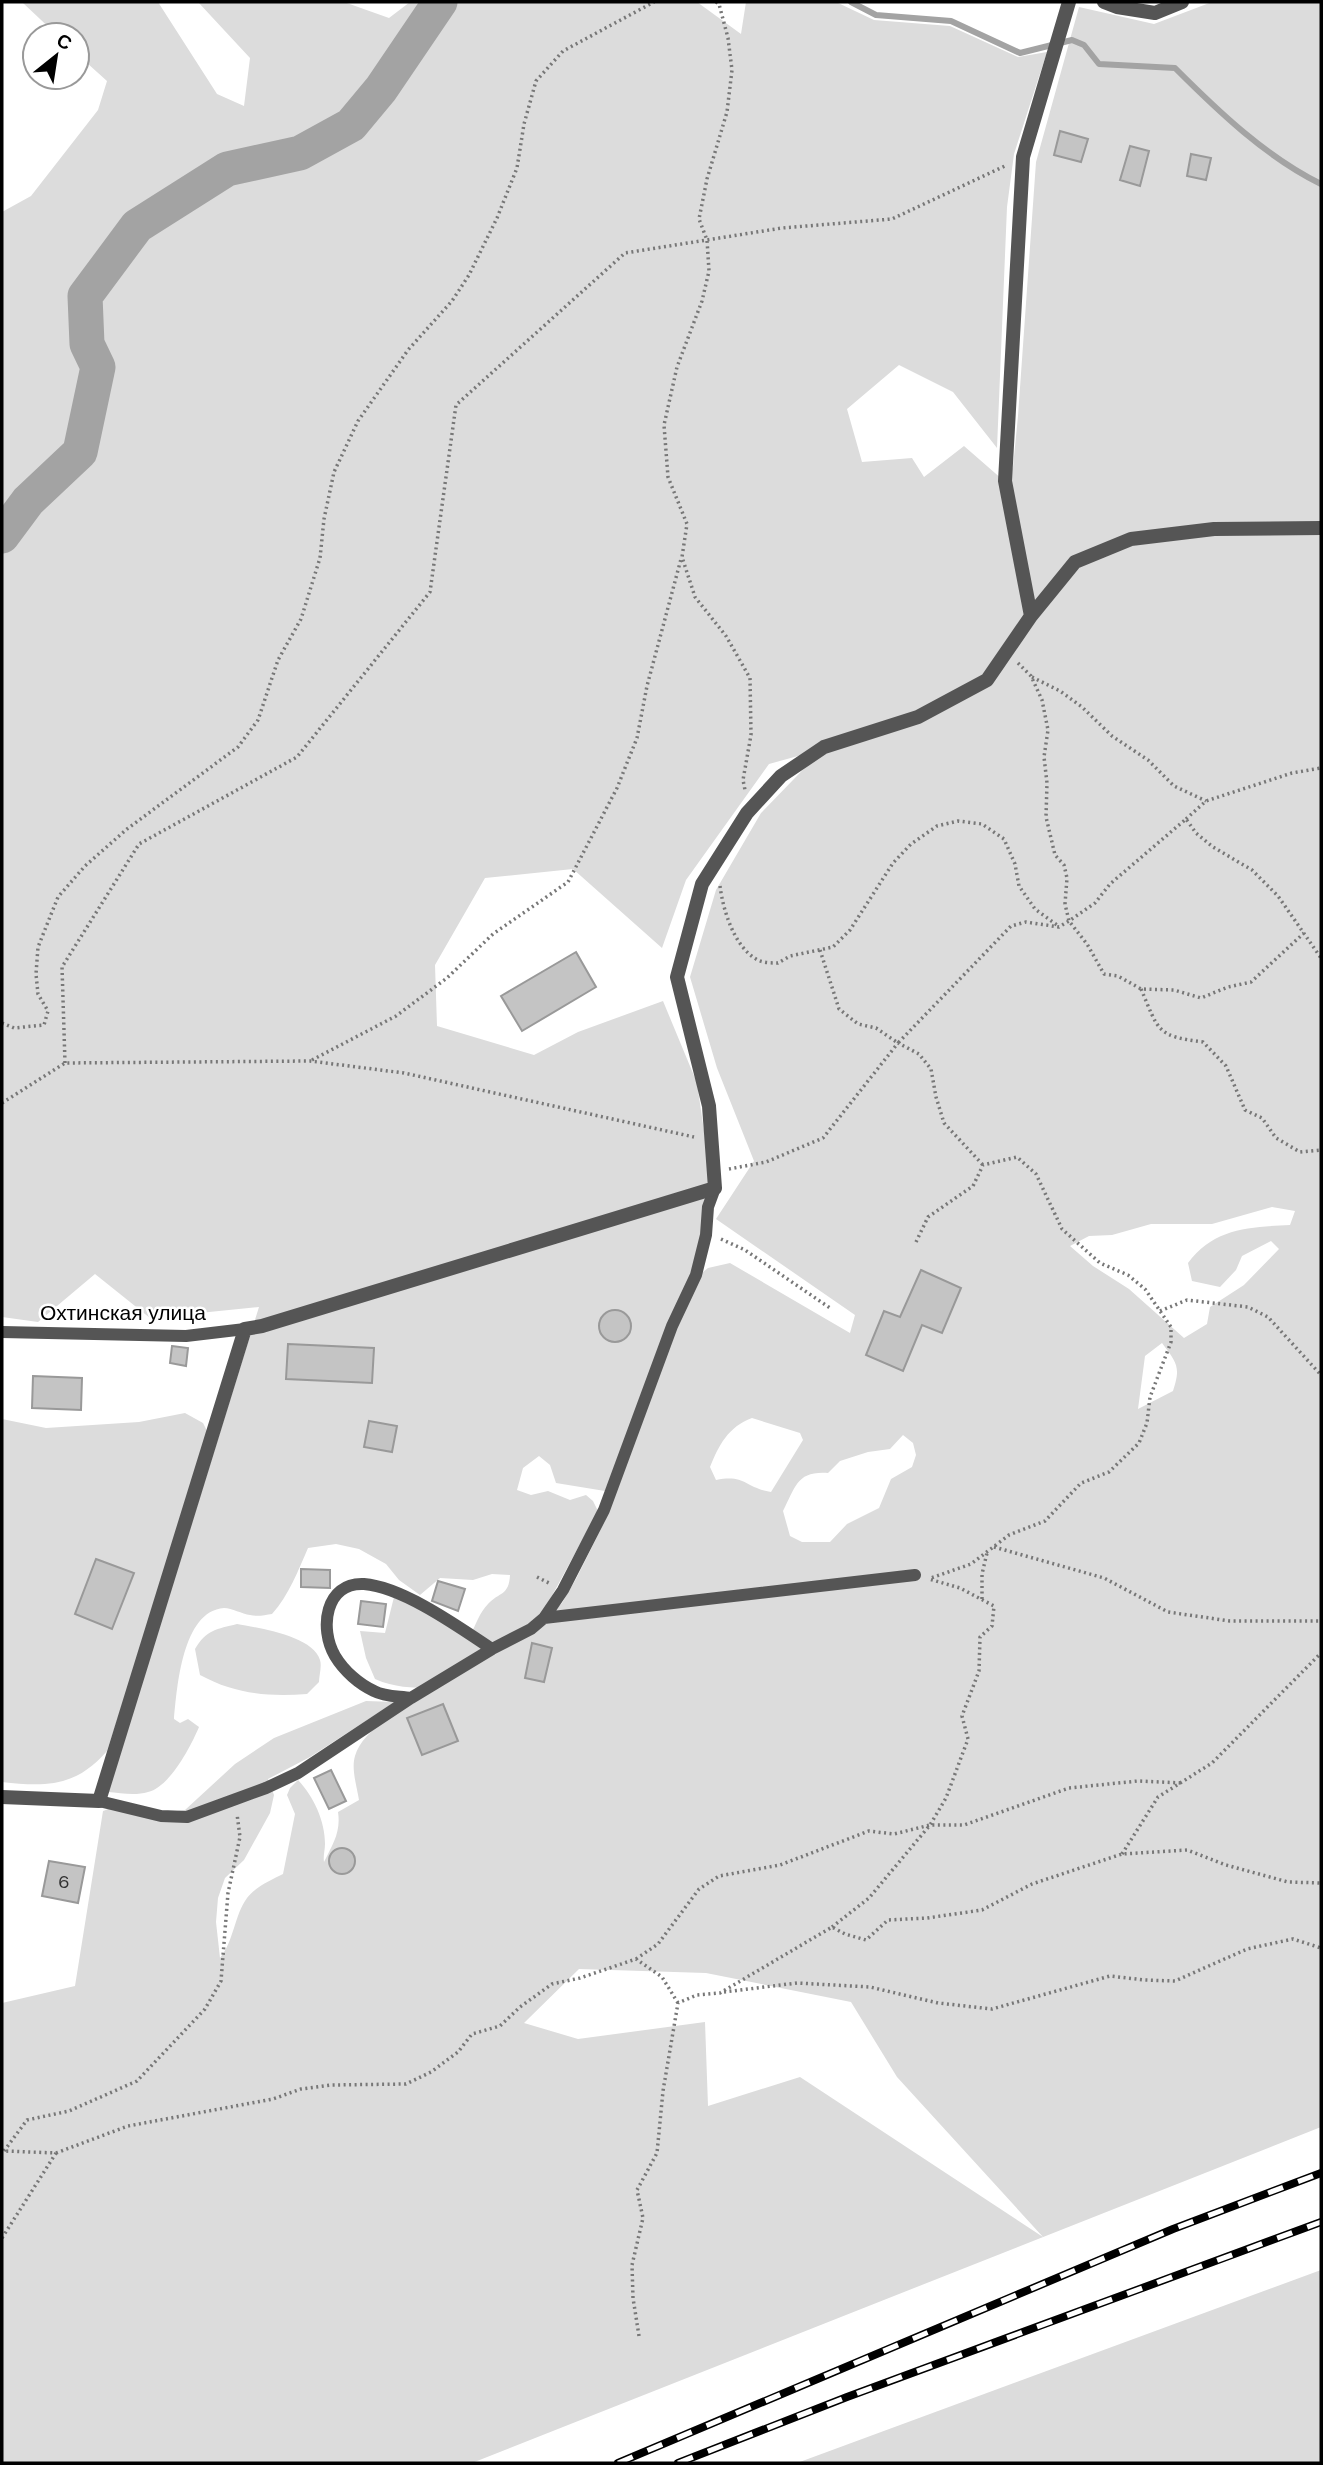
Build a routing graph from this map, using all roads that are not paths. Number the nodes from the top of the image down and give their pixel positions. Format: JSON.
{"nodes":[{"id":1,"x":1069,"y":2,"type":"edge"},
{"id":2,"x":1104,"y":2,"type":"edge"},
{"id":3,"x":1182,"y":2,"type":"edge"},
{"id":4,"x":1321,"y":528,"type":"edge"},
{"id":5,"x":1031,"y":616,"type":"junction"},
{"id":6,"x":715,"y":1188,"type":"junction"},
{"id":7,"x":244,"y":1329,"type":"junction"},
{"id":8,"x":2,"y":1332,"type":"edge"},
{"id":9,"x":915,"y":1575,"type":"road end"},
{"id":10,"x":544,"y":1618,"type":"junction"},
{"id":11,"x":492,"y":1648,"type":"junction"},
{"id":12,"x":411,"y":1698,"type":"junction"},
{"id":13,"x":2,"y":1797,"type":"edge"},
{"id":14,"x":99,"y":1801,"type":"junction"}],
"edges":[{"from":1,"to":5,"type":"street"},
{"from":2,"to":3,"type":"street"},
{"from":4,"to":5,"type":"street"},
{"from":5,"to":6,"type":"street"},
{"from":6,"to":7,"type":"street"},
{"from":6,"to":10,"type":"lane"},
{"from":7,"to":8,"type":"lane","name":"Охтинская улица"},
{"from":7,"to":14,"type":"street"},
{"from":9,"to":10,"type":"lane"},
{"from":10,"to":11,"type":"lane"},
{"from":11,"to":12,"type":"lane"},
{"from":11,"to":12,"type":"lane"},
{"from":12,"to":14,"type":"lane"},
{"from":13,"to":14,"type":"street"}]}
